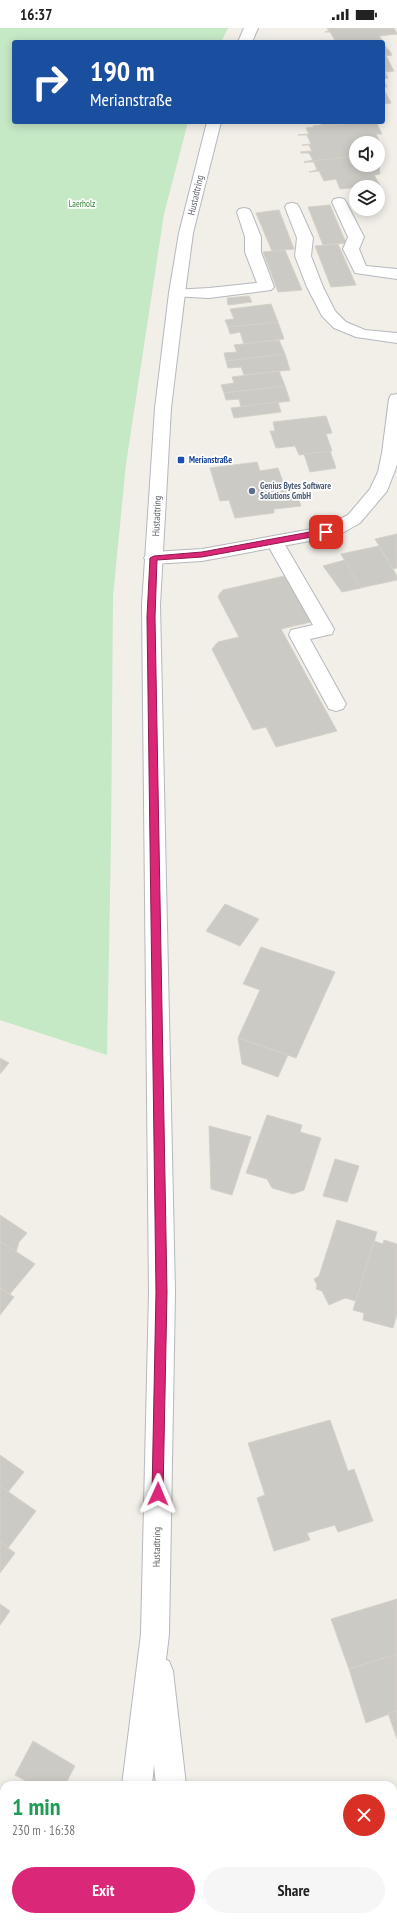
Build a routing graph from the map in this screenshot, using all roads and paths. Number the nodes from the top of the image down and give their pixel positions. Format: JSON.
{"nodes":[{"id":1,"x":251,"y":28,"type":"edge"},
{"id":2,"x":246,"y":40,"type":"edge"},
{"id":3,"x":213,"y":124,"type":"edge"},
{"id":4,"x":339,"y":202,"type":"dead end"},
{"id":5,"x":292,"y":207,"type":"dead end"},
{"id":6,"x":244,"y":212,"type":"dead end"},
{"id":7,"x":397,"y":274,"type":"edge"},
{"id":8,"x":177,"y":293,"type":"junction"},
{"id":9,"x":397,"y":338,"type":"edge"},
{"id":10,"x":397,"y":399,"type":"edge"},
{"id":11,"x":275,"y":542,"type":"junction"},
{"id":12,"x":154,"y":558,"type":"junction"},
{"id":13,"x":336,"y":704,"type":"dead end"},
{"id":14,"x":155,"y":1634,"type":"junction"},
{"id":15,"x":137,"y":1781,"type":"edge"},
{"id":16,"x":171,"y":1781,"type":"edge"}],
"edges":[{"from":1,"to":2,"type":"street"},
{"from":3,"to":8,"type":"street","name":"Hustadtring"},
{"from":4,"to":7,"type":"street"},
{"from":5,"to":9,"type":"street"},
{"from":6,"to":8,"type":"street"},
{"from":8,"to":12,"type":"street","name":"Hustadtring"},
{"from":10,"to":11,"type":"street"},
{"from":11,"to":12,"type":"street"},
{"from":11,"to":13,"type":"street"},
{"from":12,"to":14,"type":"street","name":"Hustadtring"},
{"from":14,"to":15,"type":"street","name":"Hustadtring"},
{"from":14,"to":16,"type":"street","name":"Hustadtring"}]}
